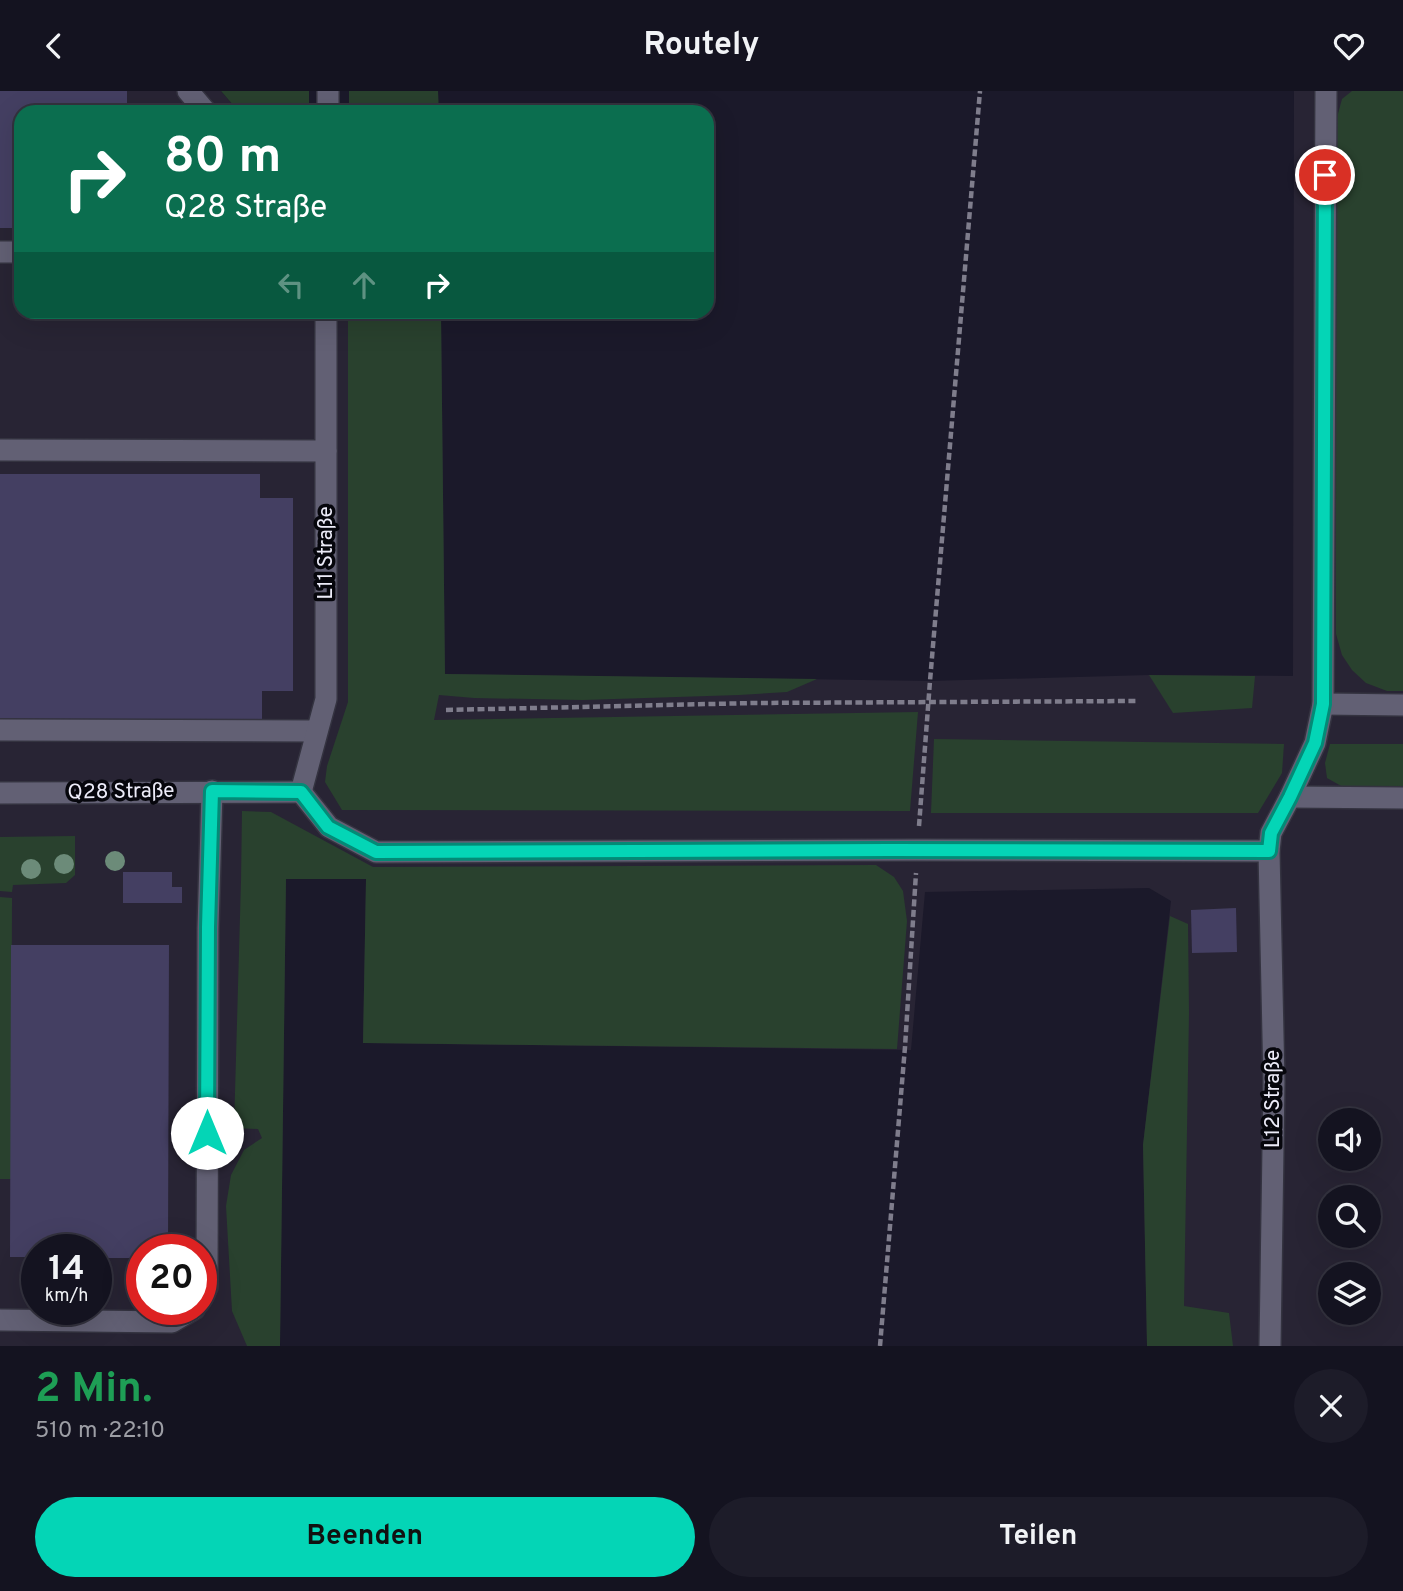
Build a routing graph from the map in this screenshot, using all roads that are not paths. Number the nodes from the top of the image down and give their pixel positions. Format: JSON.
{"nodes":[{"id":1,"x":188,"y":91,"type":"edge"},
{"id":2,"x":1325,"y":91,"type":"edge"},
{"id":3,"x":200,"y":105,"type":"edge"},
{"id":4,"x":326,"y":319,"type":"edge"},
{"id":5,"x":0,"y":450,"type":"edge"},
{"id":6,"x":326,"y":451,"type":"junction"},
{"id":7,"x":1323,"y":704,"type":"junction"},
{"id":8,"x":1403,"y":705,"type":"edge"},
{"id":9,"x":0,"y":730,"type":"edge"},
{"id":10,"x":317,"y":731,"type":"junction"},
{"id":11,"x":212,"y":791,"type":"junction"},
{"id":12,"x":301,"y":792,"type":"junction"},
{"id":13,"x":0,"y":793,"type":"edge"},
{"id":14,"x":1290,"y":797,"type":"junction"},
{"id":15,"x":1403,"y":798,"type":"edge"},
{"id":16,"x":1269,"y":851,"type":"junction"},
{"id":17,"x":207,"y":1234,"type":"edge"},
{"id":18,"x":0,"y":1320,"type":"edge"},
{"id":19,"x":126,"y":1321,"type":"edge"},
{"id":20,"x":1270,"y":1346,"type":"edge"}],
"edges":[{"from":1,"to":3,"type":"street"},
{"from":2,"to":7,"type":"street","name":"L12 Straße"},
{"from":4,"to":6,"type":"street","name":"L11 Straße"},
{"from":5,"to":6,"type":"street"},
{"from":6,"to":10,"type":"street","name":"L11 Straße"},
{"from":7,"to":8,"type":"street"},
{"from":7,"to":14,"type":"street","name":"L12 Straße"},
{"from":9,"to":10,"type":"street"},
{"from":10,"to":12,"type":"street","name":"L11 Straße"},
{"from":11,"to":12,"type":"street","name":"Q28 Straße"},
{"from":11,"to":13,"type":"street","name":"Q28 Straße"},
{"from":11,"to":17,"type":"street"},
{"from":12,"to":16,"type":"street"},
{"from":14,"to":15,"type":"street"},
{"from":14,"to":16,"type":"street","name":"L12 Straße"},
{"from":16,"to":20,"type":"street","name":"L12 Straße"},
{"from":18,"to":19,"type":"street"}]}
